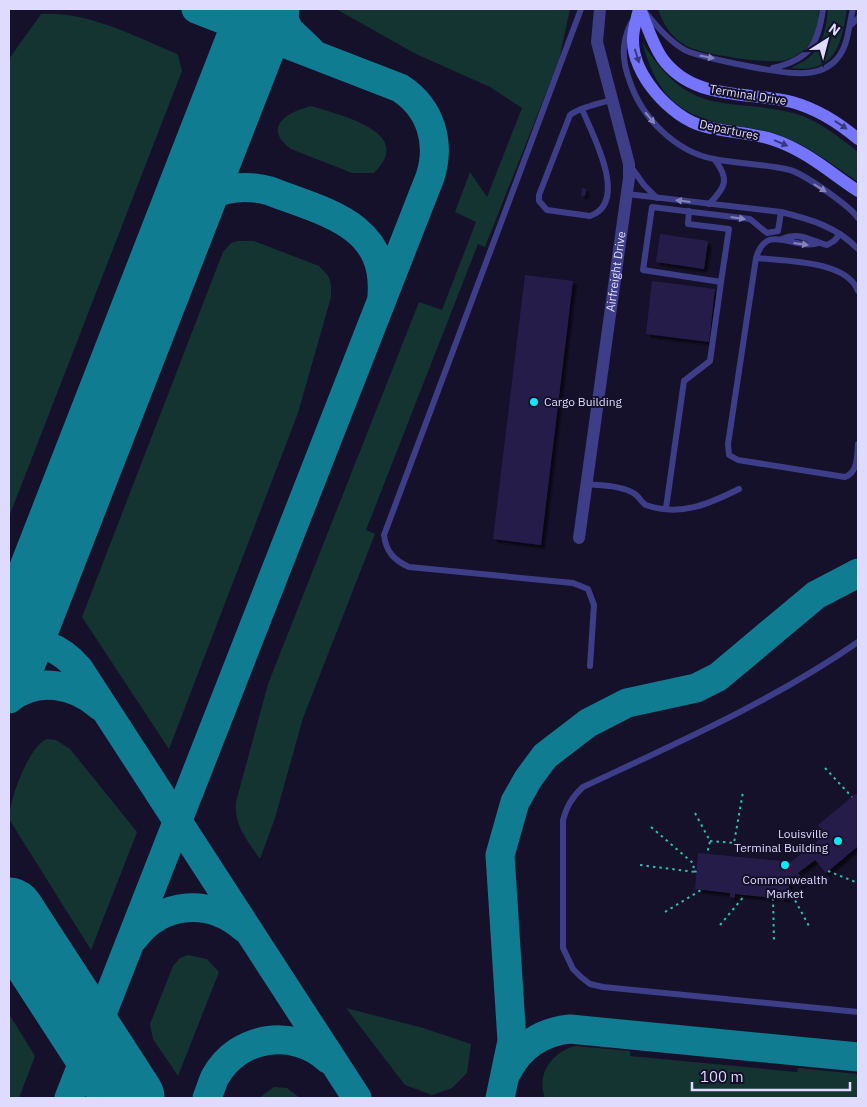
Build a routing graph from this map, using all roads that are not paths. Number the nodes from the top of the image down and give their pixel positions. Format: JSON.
{"nodes":[{"id":1,"x":581,"y":9,"type":"edge"},
{"id":2,"x":600,"y":9,"type":"edge"},
{"id":3,"x":640,"y":9,"type":"edge"},
{"id":4,"x":823,"y":9,"type":"edge"},
{"id":5,"x":853,"y":9,"type":"edge"},
{"id":6,"x":858,"y":18,"type":"edge"},
{"id":7,"x":851,"y":25,"type":"junction"},
{"id":8,"x":770,"y":69,"type":"junction"},
{"id":9,"x":611,"y":100,"type":"junction"},
{"id":10,"x":582,"y":110,"type":"junction"},
{"id":11,"x":858,"y":139,"type":"edge"},
{"id":12,"x":714,"y":159,"type":"junction"},
{"id":13,"x":629,"y":164,"type":"junction"},
{"id":14,"x":858,"y":191,"type":"edge"},
{"id":15,"x":627,"y":194,"type":"junction"},
{"id":16,"x":657,"y":198,"type":"junction"},
{"id":17,"x":709,"y":204,"type":"junction"},
{"id":18,"x":690,"y":211,"type":"junction"},
{"id":19,"x":781,"y":212,"type":"junction"},
{"id":20,"x":858,"y":218,"type":"edge"},
{"id":21,"x":840,"y":234,"type":"junction"},
{"id":22,"x":858,"y":249,"type":"edge"},
{"id":23,"x":756,"y":258,"type":"junction"},
{"id":24,"x":721,"y":282,"type":"junction"},
{"id":25,"x":858,"y":290,"type":"edge"},
{"id":26,"x":858,"y":444,"type":"edge"},
{"id":27,"x":857,"y":470,"type":"edge"},
{"id":28,"x":586,"y":484,"type":"junction"},
{"id":29,"x":739,"y":489,"type":"dead end"},
{"id":30,"x":666,"y":508,"type":"junction"},
{"id":31,"x":578,"y":538,"type":"dead end"},
{"id":32,"x":858,"y":642,"type":"edge"},
{"id":33,"x":590,"y":666,"type":"dead end"},
{"id":34,"x":858,"y":1012,"type":"edge"}],
"edges":[{"from":1,"to":33,"type":"lane"},
{"from":2,"to":9,"type":"street","name":"Airfreight Drive"},
{"from":3,"to":8,"type":"lane","one_way":true},
{"from":3,"to":11,"type":"main road","name":"Terminal Drive","one_way":true},
{"from":3,"to":12,"type":"lane","one_way":true},
{"from":3,"to":14,"type":"main road","name":"Departures","one_way":true},
{"from":4,"to":8,"type":"lane"},
{"from":5,"to":7,"type":"lane"},
{"from":6,"to":7,"type":"lane"},
{"from":7,"to":8,"type":"lane"},
{"from":9,"to":10,"type":"lane"},
{"from":9,"to":13,"type":"street","name":"Airfreight Drive"},
{"from":10,"to":10,"type":"lane"},
{"from":12,"to":17,"type":"lane"},
{"from":12,"to":20,"type":"lane","one_way":true},
{"from":13,"to":15,"type":"street","name":"Airfreight Drive"},
{"from":13,"to":16,"type":"lane"},
{"from":15,"to":16,"type":"lane"},
{"from":15,"to":28,"type":"street","name":"Airfreight Drive"},
{"from":17,"to":16,"type":"lane","one_way":true},
{"from":17,"to":19,"type":"lane"},
{"from":18,"to":19,"type":"lane","one_way":true},
{"from":18,"to":24,"type":"lane"},
{"from":18,"to":24,"type":"lane"},
{"from":19,"to":21,"type":"lane"},
{"from":21,"to":22,"type":"lane"},
{"from":23,"to":21,"type":"lane","one_way":true},
{"from":23,"to":25,"type":"lane"},
{"from":23,"to":27,"type":"lane"},
{"from":24,"to":30,"type":"lane"},
{"from":26,"to":27,"type":"lane"},
{"from":28,"to":30,"type":"lane"},
{"from":28,"to":31,"type":"street","name":"Airfreight Drive"},
{"from":29,"to":30,"type":"lane"},
{"from":32,"to":34,"type":"lane"}]}
